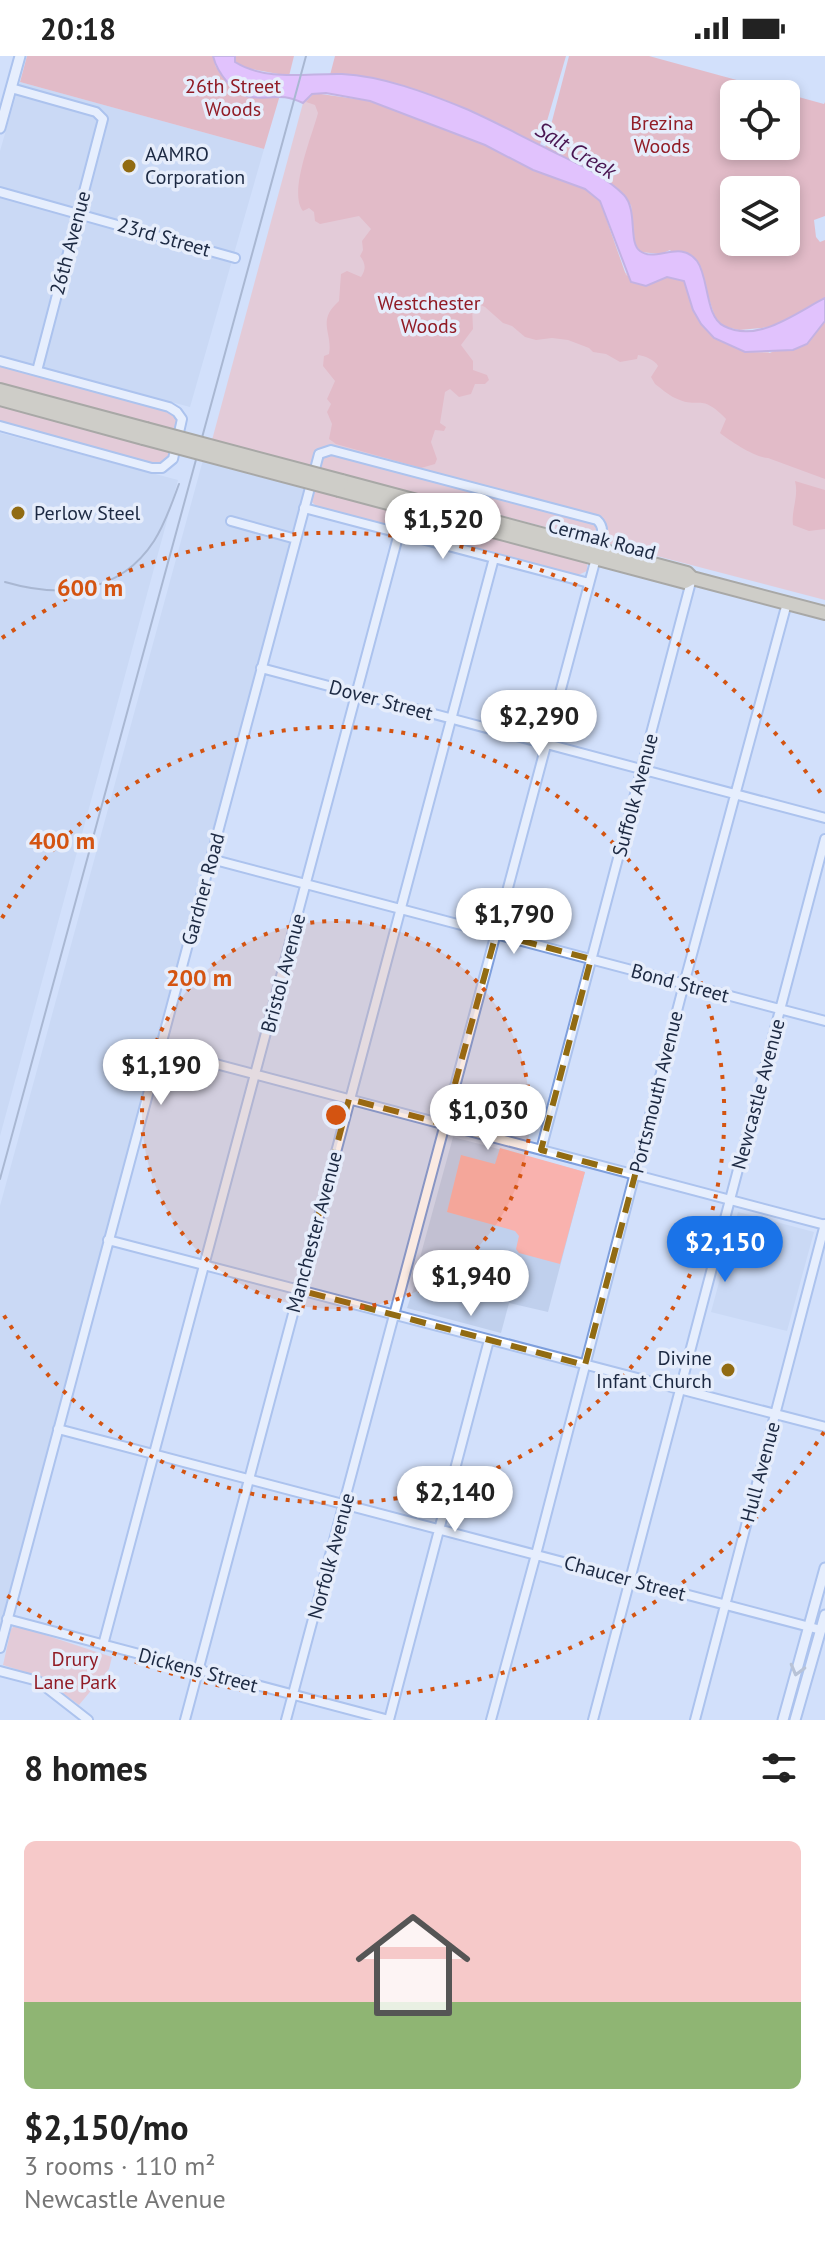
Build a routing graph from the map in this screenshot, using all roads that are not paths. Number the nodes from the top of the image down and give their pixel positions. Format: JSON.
{"nodes":[{"id":1,"x":20,"y":56,"type":"edge"},
{"id":2,"x":11,"y":88,"type":"junction"},
{"id":3,"x":0,"y":128,"type":"edge"},
{"id":4,"x":0,"y":192,"type":"edge"},
{"id":5,"x":78,"y":213,"type":"junction"},
{"id":6,"x":235,"y":258,"type":"dead end"},
{"id":7,"x":0,"y":361,"type":"edge"},
{"id":8,"x":37,"y":371,"type":"junction"},
{"id":9,"x":0,"y":390,"type":"edge"},
{"id":10,"x":0,"y":399,"type":"edge"},
{"id":11,"x":0,"y":426,"type":"edge"},
{"id":12,"x":145,"y":433,"type":"junction"},
{"id":13,"x":319,"y":454,"type":"joint"},
{"id":14,"x":304,"y":508,"type":"junction"},
{"id":15,"x":231,"y":521,"type":"dead end"},
{"id":16,"x":399,"y":533,"type":"junction"},
{"id":17,"x":296,"y":539,"type":"junction"},
{"id":18,"x":597,"y":553,"type":"junction"},
{"id":19,"x":494,"y":558,"type":"junction"},
{"id":20,"x":692,"y":578,"type":"junction"},
{"id":21,"x":589,"y":583,"type":"junction"},
{"id":22,"x":787,"y":603,"type":"junction"},
{"id":23,"x":825,"y":613,"type":"edge"},
{"id":24,"x":261,"y":668,"type":"junction"},
{"id":25,"x":357,"y":693,"type":"junction"},
{"id":26,"x":451,"y":718,"type":"junction"},
{"id":27,"x":546,"y":744,"type":"junction"},
{"id":28,"x":641,"y":769,"type":"junction"},
{"id":29,"x":736,"y":794,"type":"junction"},
{"id":30,"x":825,"y":818,"type":"edge"},
{"id":31,"x":825,"y":839,"type":"edge"},
{"id":32,"x":211,"y":859,"type":"junction"},
{"id":33,"x":306,"y":884,"type":"junction"},
{"id":34,"x":401,"y":909,"type":"junction"},
{"id":35,"x":496,"y":934,"type":"junction"},
{"id":36,"x":591,"y":959,"type":"junction"},
{"id":37,"x":684,"y":984,"type":"junction"},
{"id":38,"x":780,"y":1009,"type":"junction"},
{"id":39,"x":825,"y":1021,"type":"edge"},
{"id":40,"x":159,"y":1049,"type":"junction"},
{"id":41,"x":256,"y":1075,"type":"junction"},
{"id":42,"x":349,"y":1099,"type":"junction"},
{"id":43,"x":445,"y":1124,"type":"junction"},
{"id":44,"x":541,"y":1150,"type":"junction"},
{"id":45,"x":635,"y":1175,"type":"junction"},
{"id":46,"x":730,"y":1200,"type":"junction"},
{"id":47,"x":825,"y":1224,"type":"edge"},
{"id":48,"x":108,"y":1240,"type":"junction"},
{"id":49,"x":204,"y":1265,"type":"junction"},
{"id":50,"x":299,"y":1290,"type":"junction"},
{"id":51,"x":395,"y":1315,"type":"junction"},
{"id":52,"x":489,"y":1340,"type":"junction"},
{"id":53,"x":585,"y":1365,"type":"junction"},
{"id":54,"x":680,"y":1390,"type":"junction"},
{"id":55,"x":775,"y":1414,"type":"junction"},
{"id":56,"x":825,"y":1427,"type":"edge"},
{"id":57,"x":58,"y":1429,"type":"junction"},
{"id":58,"x":154,"y":1455,"type":"junction"},
{"id":59,"x":248,"y":1479,"type":"junction"},
{"id":60,"x":345,"y":1504,"type":"junction"},
{"id":61,"x":440,"y":1529,"type":"junction"},
{"id":62,"x":536,"y":1555,"type":"junction"},
{"id":63,"x":825,"y":1568,"type":"edge"},
{"id":64,"x":630,"y":1580,"type":"junction"},
{"id":65,"x":725,"y":1605,"type":"junction"},
{"id":66,"x":825,"y":1615,"type":"edge"},
{"id":67,"x":7,"y":1619,"type":"junction"},
{"id":68,"x":808,"y":1627,"type":"junction"},
{"id":69,"x":821,"y":1630,"type":"junction"},
{"id":70,"x":103,"y":1645,"type":"junction"},
{"id":71,"x":0,"y":1648,"type":"edge"},
{"id":72,"x":199,"y":1670,"type":"junction"},
{"id":73,"x":0,"y":1671,"type":"edge"},
{"id":74,"x":293,"y":1695,"type":"junction"},
{"id":75,"x":88,"y":1720,"type":"edge"},
{"id":76,"x":185,"y":1720,"type":"edge"},
{"id":77,"x":286,"y":1720,"type":"edge"},
{"id":78,"x":389,"y":1720,"type":"edge"},
{"id":79,"x":491,"y":1720,"type":"edge"},
{"id":80,"x":593,"y":1720,"type":"edge"},
{"id":81,"x":695,"y":1720,"type":"edge"},
{"id":82,"x":783,"y":1720,"type":"edge"},
{"id":83,"x":795,"y":1720,"type":"edge"}],
"edges":[{"from":1,"to":2,"type":"street"},
{"from":2,"to":3,"type":"street"},
{"from":2,"to":5,"type":"street","name":"26th Avenue"},
{"from":4,"to":5,"type":"street","name":"23rd Street"},
{"from":5,"to":6,"type":"street","name":"23rd Street"},
{"from":5,"to":8,"type":"street","name":"26th Avenue"},
{"from":7,"to":8,"type":"street"},
{"from":8,"to":11,"type":"street"},
{"from":9,"to":12,"type":"main road","name":"Cermak Road"},
{"from":10,"to":12,"type":"main road","name":"Cermak Road"},
{"from":12,"to":18,"type":"main road","name":"Cermak Road","bridge":true},
{"from":13,"to":14,"type":"street","name":"Gardner Road"},
{"from":13,"to":18,"type":"street","name":"Cermak Road"},
{"from":14,"to":16,"type":"street"},
{"from":14,"to":17,"type":"street","name":"Gardner Road"},
{"from":15,"to":17,"type":"street"},
{"from":16,"to":19,"type":"street"},
{"from":16,"to":25,"type":"street","name":"Bristol Avenue"},
{"from":17,"to":24,"type":"street","name":"Gardner Road"},
{"from":18,"to":20,"type":"main road","name":"Cermak Road"},
{"from":18,"to":21,"type":"street","name":"Norfolk Avenue"},
{"from":19,"to":21,"type":"street"},
{"from":19,"to":26,"type":"street","name":"Manchester Avenue"},
{"from":20,"to":22,"type":"main road","name":"Cermak Road"},
{"from":20,"to":28,"type":"street","name":"Suffolk Avenue"},
{"from":21,"to":27,"type":"street","name":"Norfolk Avenue"},
{"from":22,"to":23,"type":"main road","name":"Cermak Road"},
{"from":22,"to":29,"type":"street","name":"Portsmouth Avenue"},
{"from":24,"to":25,"type":"street","name":"Dover Street"},
{"from":24,"to":32,"type":"street","name":"Gardner Road"},
{"from":25,"to":26,"type":"street","name":"Dover Street"},
{"from":25,"to":33,"type":"street","name":"Bristol Avenue"},
{"from":26,"to":27,"type":"street","name":"Dover Street"},
{"from":26,"to":34,"type":"street","name":"Manchester Avenue"},
{"from":27,"to":28,"type":"street","name":"Dover Street"},
{"from":27,"to":35,"type":"street","name":"Norfolk Avenue"},
{"from":28,"to":29,"type":"street","name":"Dover Street"},
{"from":28,"to":36,"type":"street","name":"Suffolk Avenue"},
{"from":29,"to":30,"type":"street","name":"Dover Street"},
{"from":29,"to":37,"type":"street","name":"Portsmouth Avenue"},
{"from":31,"to":38,"type":"street","name":"Newcastle Avenue"},
{"from":32,"to":33,"type":"street","name":"Bond Street"},
{"from":32,"to":40,"type":"street","name":"Gardner Road"},
{"from":33,"to":34,"type":"street","name":"Bond Street"},
{"from":33,"to":41,"type":"street","name":"Bristol Avenue"},
{"from":34,"to":35,"type":"street","name":"Bond Street"},
{"from":34,"to":42,"type":"street","name":"Manchester Avenue"},
{"from":35,"to":36,"type":"street","name":"Bond Street"},
{"from":35,"to":43,"type":"street","name":"Norfolk Avenue"},
{"from":36,"to":37,"type":"street","name":"Bond Street"},
{"from":36,"to":44,"type":"street","name":"Suffolk Avenue"},
{"from":37,"to":38,"type":"street","name":"Bond Street"},
{"from":37,"to":45,"type":"street","name":"Portsmouth Avenue"},
{"from":38,"to":39,"type":"street","name":"Bond Street"},
{"from":38,"to":46,"type":"street","name":"Newcastle Avenue"},
{"from":40,"to":41,"type":"street"},
{"from":40,"to":48,"type":"street","name":"Gardner Road"},
{"from":41,"to":42,"type":"street"},
{"from":41,"to":49,"type":"street","name":"Bristol Avenue"},
{"from":42,"to":43,"type":"street"},
{"from":42,"to":50,"type":"street","name":"Manchester Avenue"},
{"from":43,"to":44,"type":"street"},
{"from":43,"to":51,"type":"street","name":"Norfolk Avenue"},
{"from":44,"to":45,"type":"street"},
{"from":45,"to":46,"type":"street"},
{"from":45,"to":53,"type":"street","name":"Portsmouth Avenue"},
{"from":46,"to":47,"type":"street"},
{"from":46,"to":54,"type":"street","name":"Newcastle Avenue"},
{"from":47,"to":55,"type":"street","name":"Hull Avenue"},
{"from":48,"to":49,"type":"street"},
{"from":48,"to":57,"type":"street","name":"Gardner Road"},
{"from":49,"to":50,"type":"street"},
{"from":49,"to":58,"type":"street","name":"Bristol Avenue"},
{"from":50,"to":51,"type":"street"},
{"from":50,"to":59,"type":"street","name":"Manchester Avenue"},
{"from":51,"to":52,"type":"street"},
{"from":51,"to":60,"type":"street","name":"Norfolk Avenue"},
{"from":52,"to":53,"type":"street"},
{"from":52,"to":61,"type":"street"},
{"from":53,"to":54,"type":"street"},
{"from":53,"to":62,"type":"street","name":"Portsmouth Avenue"},
{"from":54,"to":55,"type":"street"},
{"from":54,"to":64,"type":"street","name":"Newcastle Avenue"},
{"from":55,"to":56,"type":"street"},
{"from":55,"to":65,"type":"street","name":"Hull Avenue"},
{"from":57,"to":58,"type":"street","name":"Chaucer Street"},
{"from":57,"to":67,"type":"street","name":"Gardner Road"},
{"from":58,"to":59,"type":"street","name":"Chaucer Street"},
{"from":58,"to":70,"type":"street","name":"Bristol Avenue"},
{"from":59,"to":60,"type":"street","name":"Chaucer Street"},
{"from":59,"to":72,"type":"street","name":"Manchester Avenue"},
{"from":60,"to":61,"type":"street","name":"Chaucer Street"},
{"from":60,"to":74,"type":"street","name":"Norfolk Avenue"},
{"from":61,"to":62,"type":"street","name":"Chaucer Street"},
{"from":61,"to":78,"type":"street"},
{"from":62,"to":64,"type":"street","name":"Chaucer Street"},
{"from":62,"to":79,"type":"street","name":"Portsmouth Avenue"},
{"from":63,"to":68,"type":"street"},
{"from":64,"to":65,"type":"street","name":"Chaucer Street"},
{"from":64,"to":80,"type":"street","name":"Newcastle Avenue"},
{"from":65,"to":68,"type":"street","name":"Chaucer Street"},
{"from":65,"to":81,"type":"street","name":"Hull Avenue"},
{"from":66,"to":69,"type":"street"},
{"from":67,"to":70,"type":"street","name":"Dickens Street"},
{"from":67,"to":71,"type":"street","name":"Gardner Road"},
{"from":68,"to":69,"type":"street","name":"Chaucer Street"},
{"from":68,"to":82,"type":"street","one_way":true},
{"from":69,"to":83,"type":"street"},
{"from":70,"to":72,"type":"street","name":"Dickens Street"},
{"from":72,"to":74,"type":"street","name":"Dickens Street"},
{"from":72,"to":76,"type":"street","name":"Manchester Avenue"},
{"from":73,"to":75,"type":"street"},
{"from":74,"to":77,"type":"street","name":"Norfolk Avenue"},
{"from":74,"to":78,"type":"street","name":"Dickens Street"}]}
